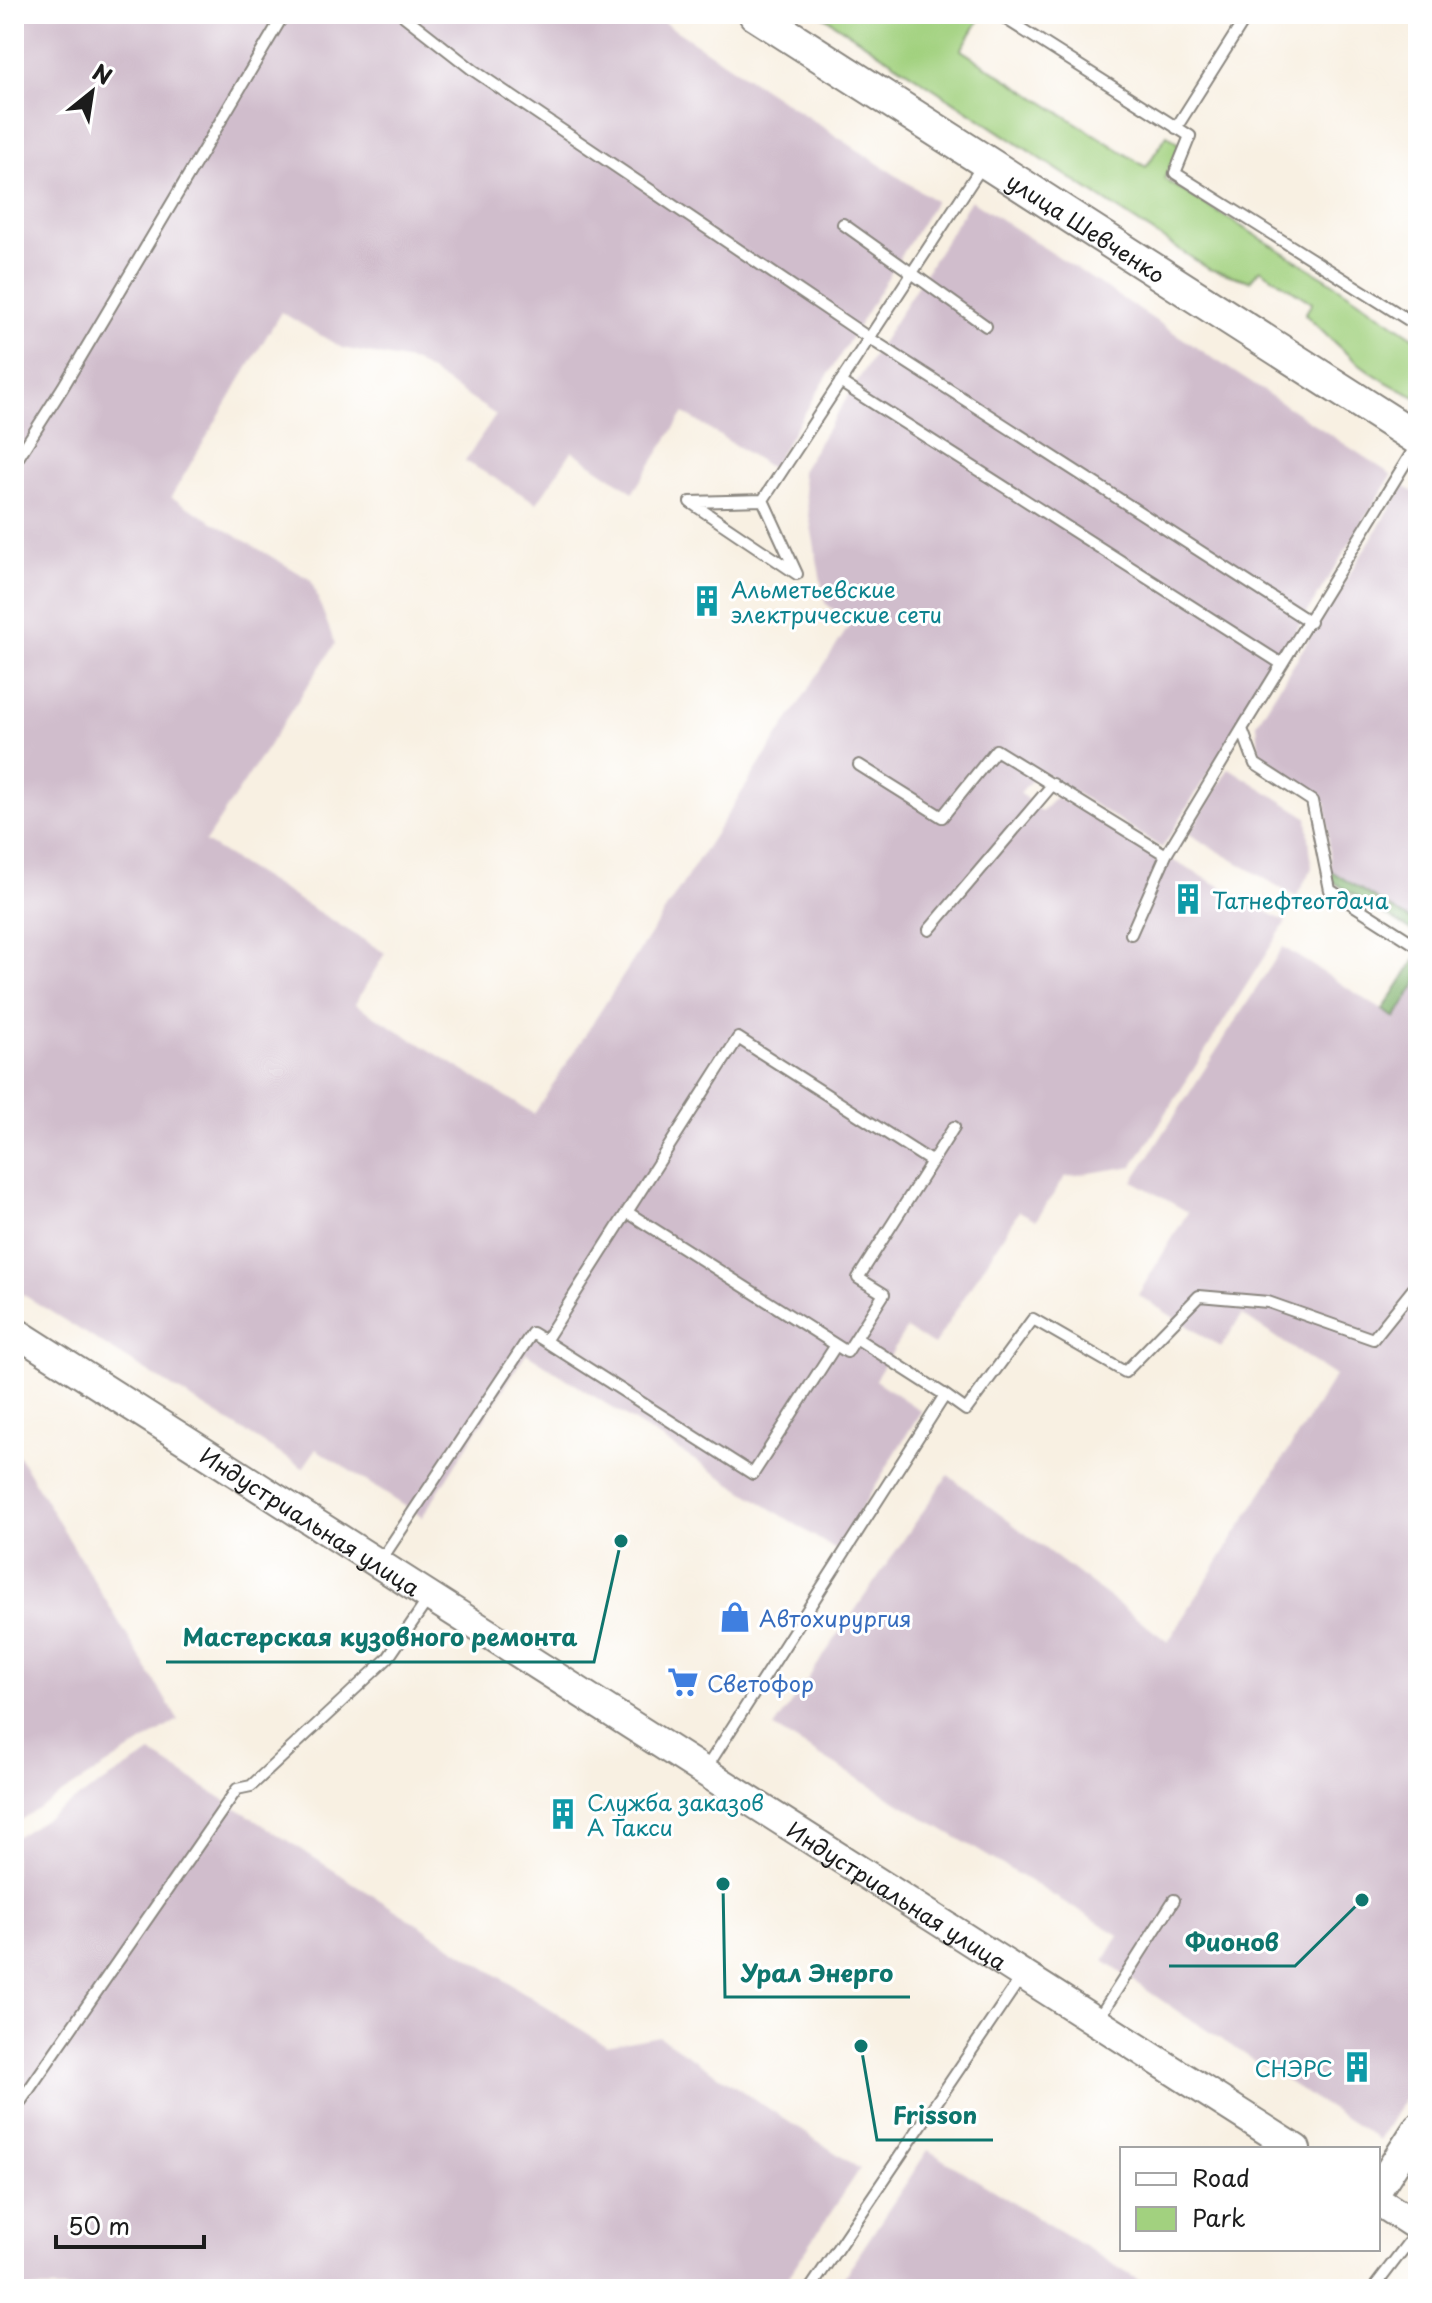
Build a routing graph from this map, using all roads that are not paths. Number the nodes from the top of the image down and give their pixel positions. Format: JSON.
{"nodes":[{"id":1,"x":284,"y":14,"type":"edge"},
{"id":2,"x":755,"y":14,"type":"edge"},
{"id":3,"x":998,"y":14,"type":"edge"},
{"id":4,"x":1248,"y":14,"type":"edge"},
{"id":5,"x":404,"y":16,"type":"dead end"},
{"id":6,"x":1176,"y":128,"type":"junction"},
{"id":7,"x":985,"y":161,"type":"junction"},
{"id":8,"x":843,"y":224,"type":"dead end"},
{"id":9,"x":912,"y":272,"type":"junction"},
{"id":10,"x":986,"y":326,"type":"dead end"},
{"id":11,"x":1418,"y":326,"type":"edge"},
{"id":12,"x":869,"y":338,"type":"junction"},
{"id":13,"x":840,"y":382,"type":"junction"},
{"id":14,"x":1418,"y":440,"type":"edge"},
{"id":15,"x":14,"y":464,"type":"edge"},
{"id":16,"x":763,"y":500,"type":"junction"},
{"id":17,"x":1310,"y":622,"type":"junction"},
{"id":18,"x":1282,"y":664,"type":"junction"},
{"id":19,"x":1242,"y":729,"type":"junction"},
{"id":20,"x":859,"y":765,"type":"dead end"},
{"id":21,"x":1053,"y":784,"type":"junction"},
{"id":22,"x":1166,"y":855,"type":"junction"},
{"id":23,"x":929,"y":930,"type":"dead end"},
{"id":24,"x":1131,"y":934,"type":"dead end"},
{"id":25,"x":1416,"y":945,"type":"edge"},
{"id":26,"x":954,"y":1127,"type":"dead end"},
{"id":27,"x":932,"y":1162,"type":"junction"},
{"id":28,"x":627,"y":1212,"type":"junction"},
{"id":29,"x":1418,"y":1283,"type":"edge"},
{"id":30,"x":14,"y":1331,"type":"edge"},
{"id":31,"x":856,"y":1338,"type":"junction"},
{"id":32,"x":545,"y":1341,"type":"junction"},
{"id":33,"x":836,"y":1345,"type":"junction"},
{"id":34,"x":945,"y":1395,"type":"junction"},
{"id":35,"x":379,"y":1564,"type":"junction"},
{"id":36,"x":430,"y":1596,"type":"junction"},
{"id":37,"x":704,"y":1771,"type":"junction"},
{"id":38,"x":1174,"y":1900,"type":"dead end"},
{"id":39,"x":1023,"y":1975,"type":"junction"},
{"id":40,"x":1096,"y":2022,"type":"junction"},
{"id":41,"x":14,"y":2111,"type":"edge"},
{"id":42,"x":1418,"y":2127,"type":"edge"},
{"id":43,"x":1293,"y":2147,"type":"edge"},
{"id":44,"x":1380,"y":2186,"type":"edge"},
{"id":45,"x":1380,"y":2202,"type":"edge"},
{"id":46,"x":1418,"y":2228,"type":"edge"},
{"id":47,"x":14,"y":2285,"type":"edge"},
{"id":48,"x":21,"y":2289,"type":"edge"},
{"id":49,"x":810,"y":2289,"type":"edge"},
{"id":50,"x":1373,"y":2289,"type":"edge"}],
"edges":[{"from":1,"to":15,"type":"lane"},
{"from":2,"to":7,"type":"main road","name":"улица Шевченко"},
{"from":3,"to":6,"type":"lane"},
{"from":4,"to":6,"type":"lane"},
{"from":5,"to":12,"type":"lane"},
{"from":6,"to":11,"type":"lane"},
{"from":7,"to":9,"type":"lane"},
{"from":7,"to":14,"type":"main road","name":"улица Шевченко"},
{"from":8,"to":9,"type":"lane"},
{"from":9,"to":10,"type":"lane"},
{"from":9,"to":12,"type":"lane"},
{"from":12,"to":13,"type":"lane"},
{"from":12,"to":17,"type":"lane"},
{"from":13,"to":16,"type":"lane"},
{"from":13,"to":18,"type":"lane"},
{"from":14,"to":17,"type":"lane"},
{"from":16,"to":16,"type":"lane"},
{"from":17,"to":18,"type":"lane"},
{"from":18,"to":19,"type":"lane"},
{"from":19,"to":22,"type":"lane"},
{"from":19,"to":25,"type":"lane"},
{"from":20,"to":21,"type":"lane"},
{"from":21,"to":22,"type":"lane"},
{"from":21,"to":23,"type":"lane"},
{"from":22,"to":24,"type":"lane"},
{"from":26,"to":27,"type":"lane"},
{"from":27,"to":28,"type":"lane"},
{"from":27,"to":31,"type":"lane"},
{"from":28,"to":32,"type":"lane"},
{"from":28,"to":33,"type":"lane"},
{"from":29,"to":34,"type":"lane"},
{"from":30,"to":35,"type":"street","name":"Индустриальная улица"},
{"from":31,"to":33,"type":"lane"},
{"from":31,"to":34,"type":"lane"},
{"from":32,"to":33,"type":"lane"},
{"from":32,"to":35,"type":"lane"},
{"from":34,"to":37,"type":"lane"},
{"from":35,"to":36,"type":"street","name":"Индустриальная улица"},
{"from":36,"to":37,"type":"street","name":"Индустриальная улица"},
{"from":36,"to":41,"type":"lane"},
{"from":37,"to":39,"type":"street","name":"Индустриальная улица"},
{"from":38,"to":40,"type":"lane"},
{"from":39,"to":40,"type":"street","name":"Индустриальная улица"},
{"from":39,"to":49,"type":"lane"},
{"from":40,"to":43,"type":"street","name":"Индустриальная улица"},
{"from":42,"to":44,"type":"street"},
{"from":45,"to":46,"type":"street"},
{"from":46,"to":50,"type":"lane"},
{"from":47,"to":48,"type":"lane"}]}
